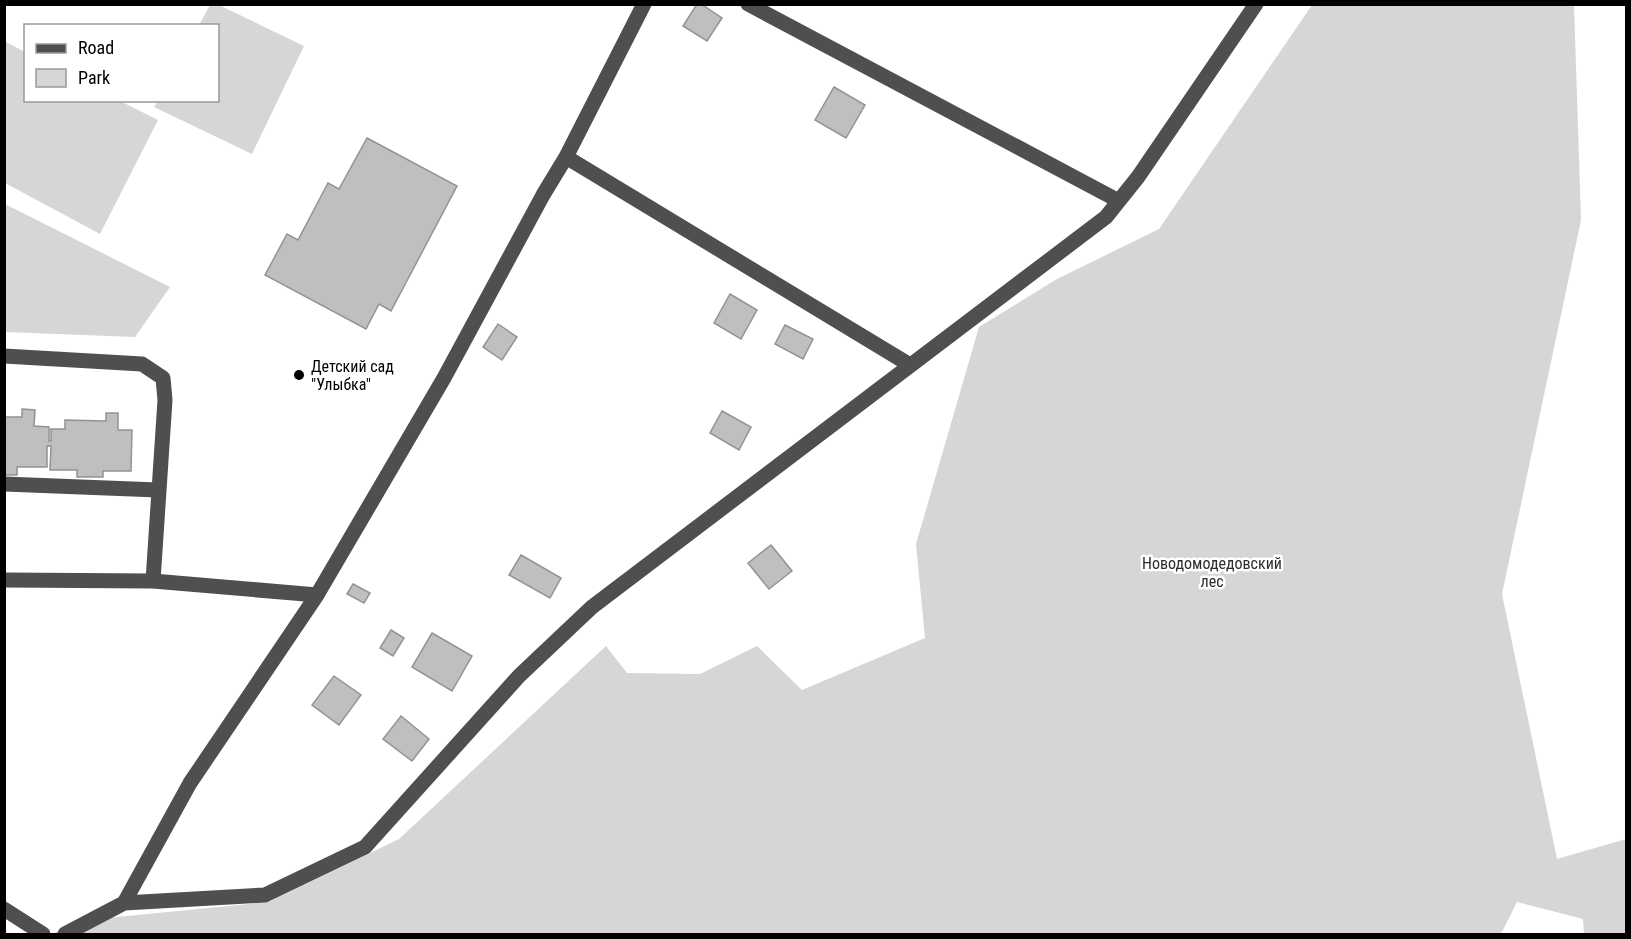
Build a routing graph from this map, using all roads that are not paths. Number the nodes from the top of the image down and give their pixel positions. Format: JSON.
{"nodes":[{"id":1,"x":644,"y":4,"type":"edge"},
{"id":2,"x":748,"y":4,"type":"edge"},
{"id":3,"x":1256,"y":4,"type":"edge"},
{"id":4,"x":566,"y":157,"type":"junction"},
{"id":5,"x":1119,"y":201,"type":"junction"},
{"id":6,"x":4,"y":356,"type":"edge"},
{"id":7,"x":910,"y":365,"type":"junction"},
{"id":8,"x":4,"y":484,"type":"edge"},
{"id":9,"x":158,"y":490,"type":"junction"},
{"id":10,"x":4,"y":580,"type":"edge"},
{"id":11,"x":153,"y":581,"type":"junction"},
{"id":12,"x":317,"y":595,"type":"junction"},
{"id":13,"x":124,"y":903,"type":"junction"},
{"id":14,"x":4,"y":909,"type":"edge"},
{"id":15,"x":43,"y":934,"type":"edge"},
{"id":16,"x":65,"y":934,"type":"edge"}],
"edges":[{"from":1,"to":4,"type":"street"},
{"from":2,"to":5,"type":"street"},
{"from":3,"to":5,"type":"street"},
{"from":4,"to":7,"type":"street"},
{"from":4,"to":12,"type":"street"},
{"from":5,"to":7,"type":"street"},
{"from":6,"to":9,"type":"street"},
{"from":7,"to":13,"type":"street"},
{"from":8,"to":9,"type":"street"},
{"from":9,"to":11,"type":"street"},
{"from":10,"to":11,"type":"street"},
{"from":11,"to":12,"type":"street"},
{"from":12,"to":13,"type":"street"},
{"from":13,"to":16,"type":"street"},
{"from":14,"to":15,"type":"street"}]}
